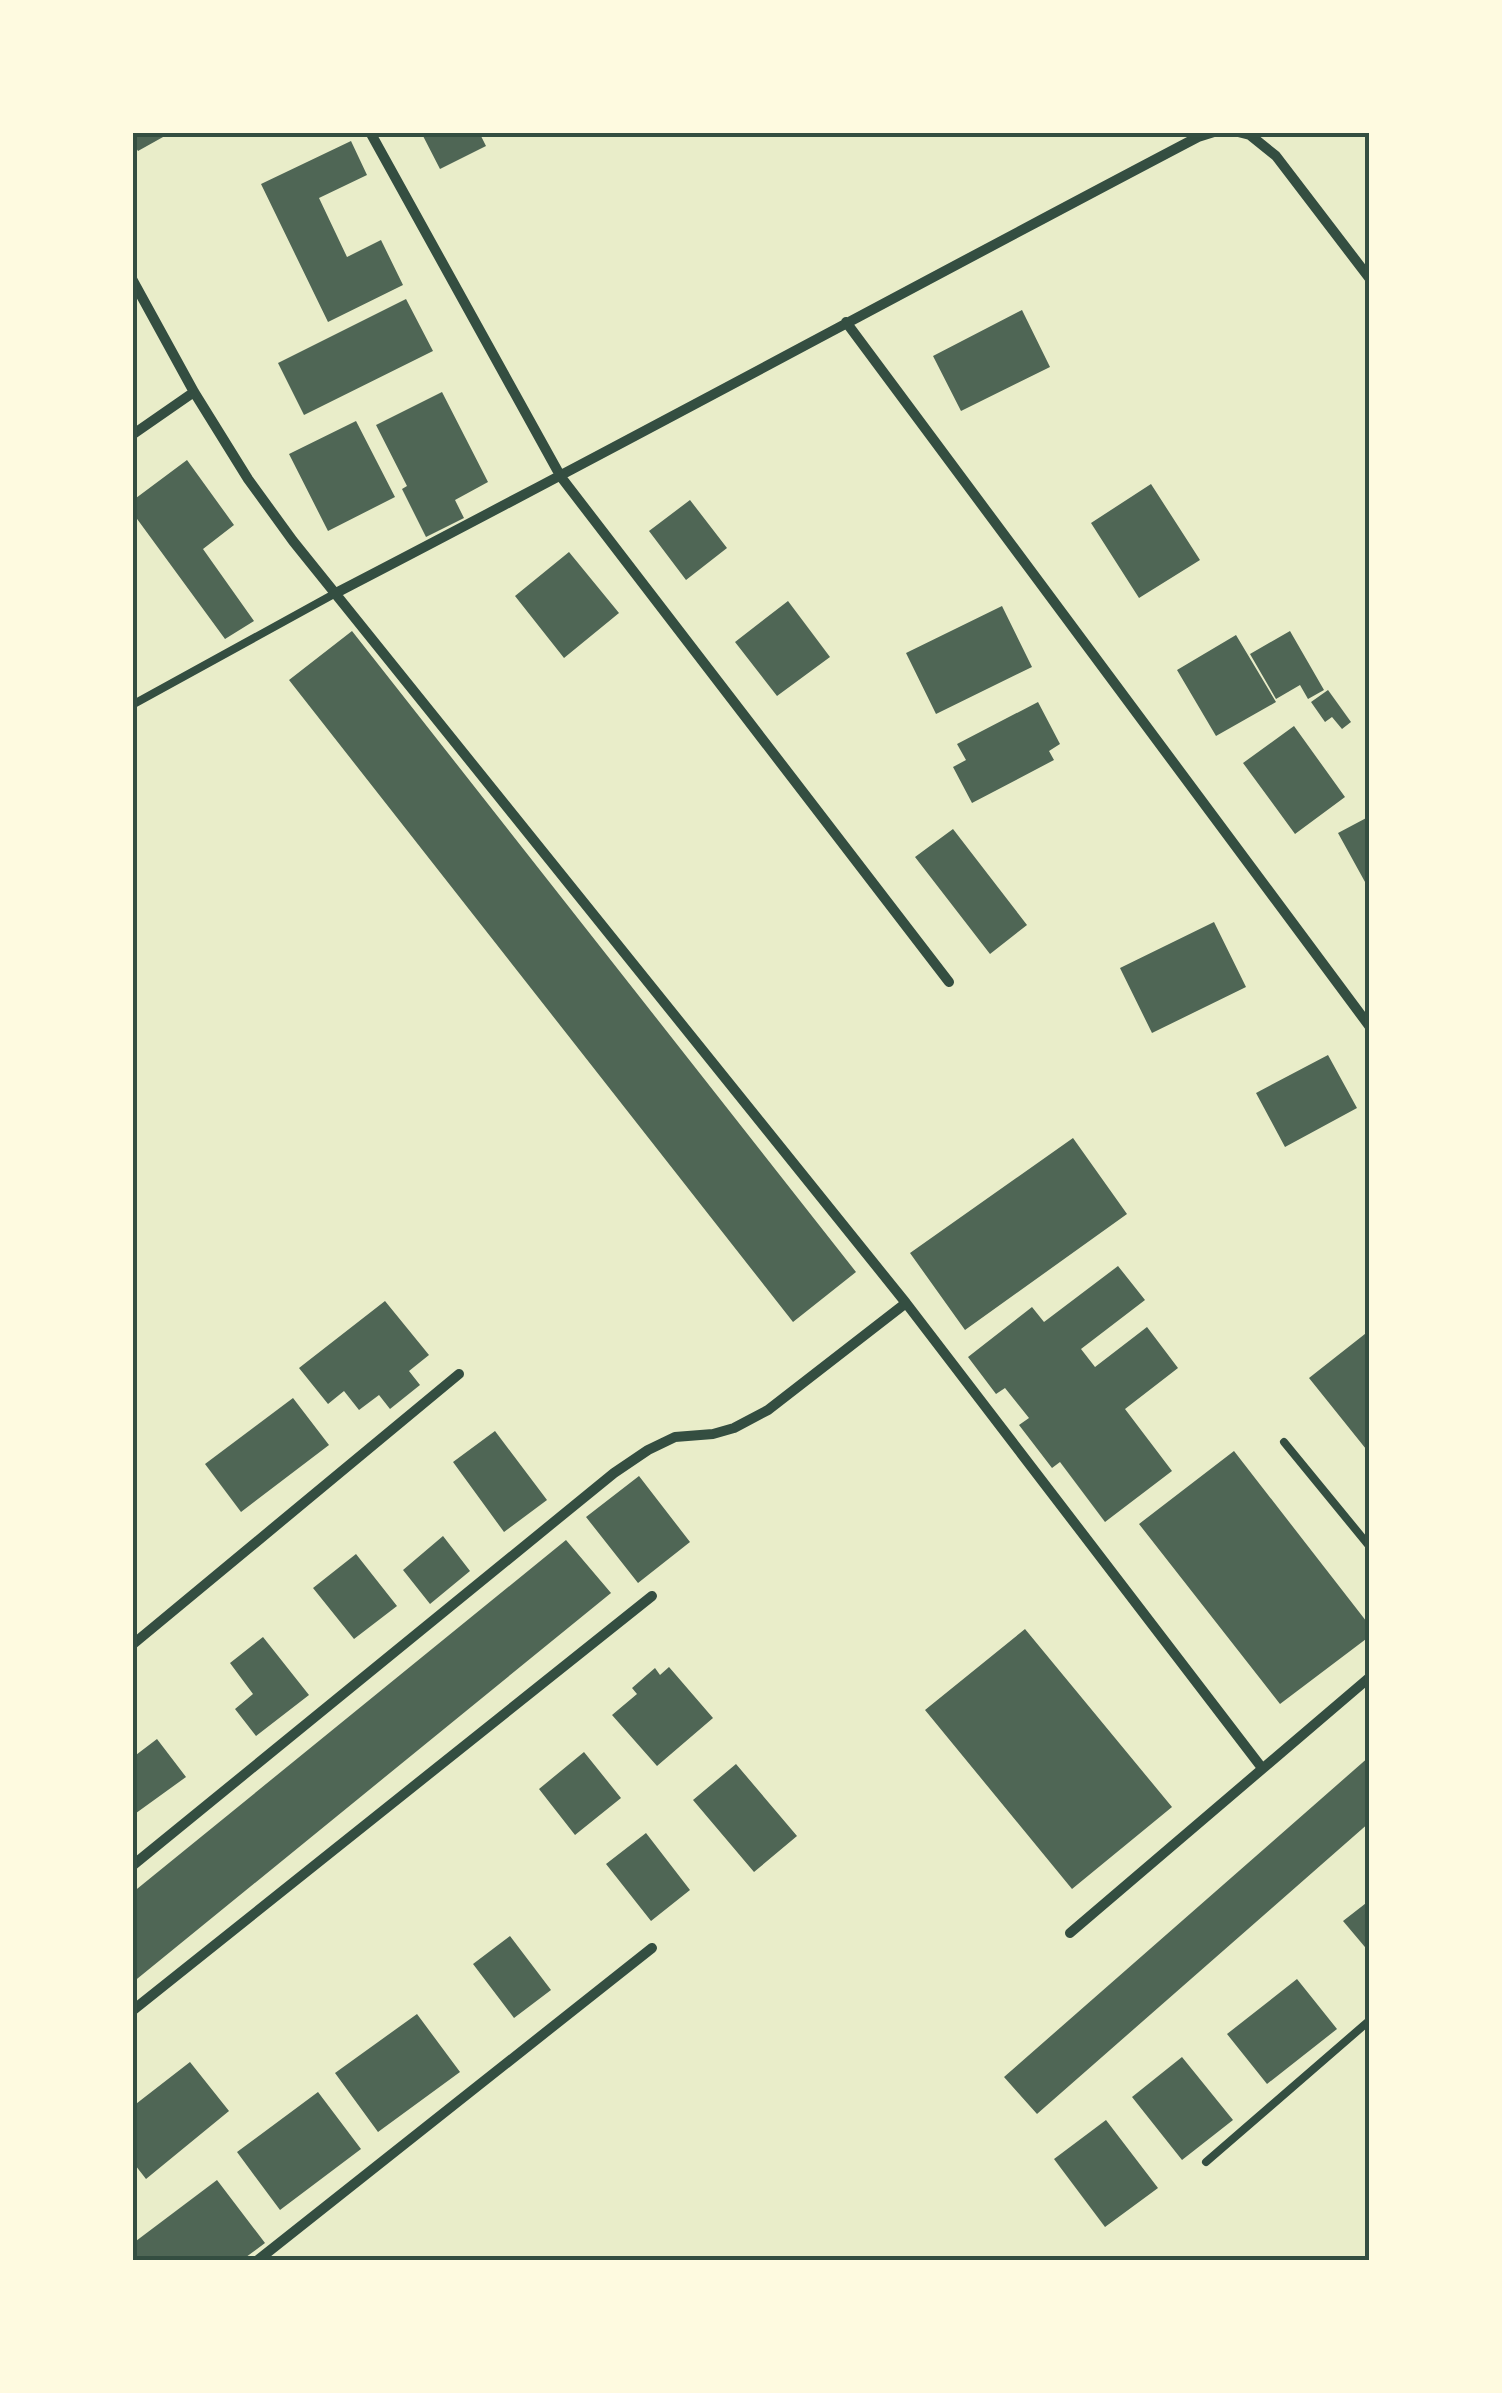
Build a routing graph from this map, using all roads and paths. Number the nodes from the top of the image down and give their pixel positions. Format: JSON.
{"nodes":[{"id":1,"x":370,"y":132,"type":"edge"},
{"id":2,"x":1214,"y":132,"type":"edge"},
{"id":3,"x":1238,"y":132,"type":"edge"},
{"id":4,"x":1370,"y":279,"type":"edge"},
{"id":5,"x":132,"y":280,"type":"edge"},
{"id":6,"x":846,"y":322,"type":"junction"},
{"id":7,"x":194,"y":392,"type":"junction"},
{"id":8,"x":132,"y":435,"type":"edge"},
{"id":9,"x":561,"y":477,"type":"junction"},
{"id":10,"x":334,"y":594,"type":"junction"},
{"id":11,"x":132,"y":705,"type":"edge"},
{"id":12,"x":949,"y":982,"type":"dead end"},
{"id":13,"x":1370,"y":1027,"type":"edge"},
{"id":14,"x":906,"y":1303,"type":"junction"},
{"id":15,"x":460,"y":1374,"type":"dead end"},
{"id":16,"x":1284,"y":1442,"type":"dead end"},
{"id":17,"x":1370,"y":1547,"type":"edge"},
{"id":18,"x":652,"y":1596,"type":"dead end"},
{"id":19,"x":132,"y":1646,"type":"edge"},
{"id":20,"x":1370,"y":1677,"type":"edge"},
{"id":21,"x":1262,"y":1768,"type":"junction"},
{"id":22,"x":132,"y":1866,"type":"edge"},
{"id":23,"x":1070,"y":1933,"type":"dead end"},
{"id":24,"x":652,"y":1948,"type":"dead end"},
{"id":25,"x":132,"y":2012,"type":"edge"},
{"id":26,"x":1370,"y":2020,"type":"edge"},
{"id":27,"x":1206,"y":2162,"type":"dead end"},
{"id":28,"x":258,"y":2260,"type":"edge"}],
"edges":[{"from":1,"to":9,"type":"street"},
{"from":2,"to":6,"type":"street"},
{"from":3,"to":4,"type":"street"},
{"from":5,"to":7,"type":"street"},
{"from":6,"to":9,"type":"street"},
{"from":6,"to":13,"type":"street"},
{"from":7,"to":8,"type":"street"},
{"from":7,"to":10,"type":"street"},
{"from":9,"to":10,"type":"street"},
{"from":9,"to":12,"type":"street"},
{"from":10,"to":11,"type":"lane"},
{"from":10,"to":14,"type":"street"},
{"from":14,"to":21,"type":"street"},
{"from":14,"to":22,"type":"street"},
{"from":15,"to":19,"type":"street"},
{"from":16,"to":17,"type":"lane"},
{"from":18,"to":25,"type":"street"},
{"from":20,"to":21,"type":"street"},
{"from":21,"to":23,"type":"street"},
{"from":24,"to":28,"type":"street"},
{"from":26,"to":27,"type":"lane"}]}
